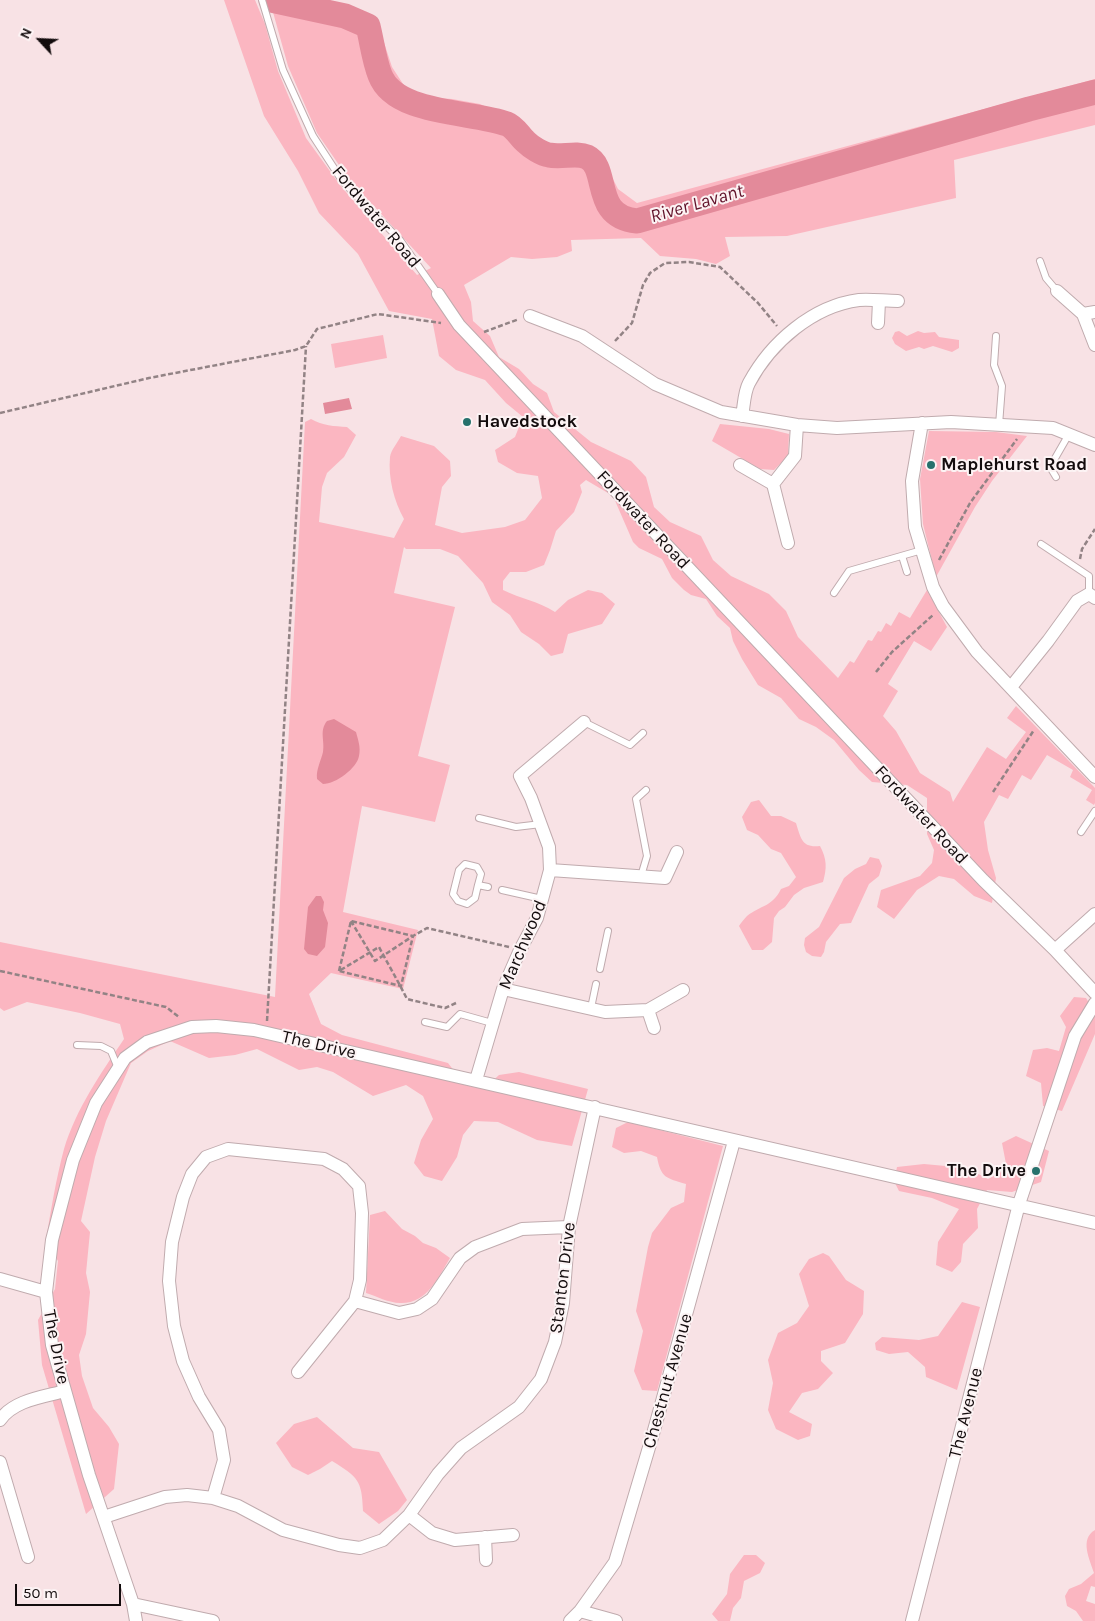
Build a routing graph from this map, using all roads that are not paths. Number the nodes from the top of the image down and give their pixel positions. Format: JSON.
{"nodes":[{"id":1,"x":263,"y":3,"type":"edge"},
{"id":2,"x":1040,"y":261,"type":"dead end"},
{"id":3,"x":1057,"y":291,"type":"joint"},
{"id":4,"x":438,"y":294,"type":"joint"},
{"id":5,"x":879,"y":301,"type":"junction"},
{"id":6,"x":898,"y":301,"type":"dead end"},
{"id":7,"x":1089,"y":313,"type":"edge"},
{"id":8,"x":530,"y":316,"type":"road end"},
{"id":9,"x":878,"y":323,"type":"dead end"},
{"id":10,"x":996,"y":336,"type":"dead end"},
{"id":11,"x":1095,"y":345,"type":"edge"},
{"id":12,"x":742,"y":416,"type":"junction"},
{"id":13,"x":922,"y":423,"type":"junction"},
{"id":14,"x":999,"y":424,"type":"junction"},
{"id":15,"x":797,"y":425,"type":"junction"},
{"id":16,"x":1069,"y":434,"type":"junction"},
{"id":17,"x":1095,"y":445,"type":"edge"},
{"id":18,"x":740,"y":465,"type":"dead end"},
{"id":19,"x":1056,"y":477,"type":"dead end"},
{"id":20,"x":772,"y":484,"type":"junction"},
{"id":21,"x":788,"y":543,"type":"dead end"},
{"id":22,"x":1041,"y":544,"type":"dead end"},
{"id":23,"x":922,"y":550,"type":"junction"},
{"id":24,"x":902,"y":556,"type":"junction"},
{"id":25,"x":907,"y":572,"type":"dead end"},
{"id":26,"x":834,"y":593,"type":"dead end"},
{"id":27,"x":1092,"y":596,"type":"edge"},
{"id":28,"x":1011,"y":687,"type":"junction"},
{"id":29,"x":584,"y":722,"type":"joint"},
{"id":30,"x":643,"y":733,"type":"dead end"},
{"id":31,"x":1095,"y":777,"type":"edge"},
{"id":32,"x":646,"y":790,"type":"dead end"},
{"id":33,"x":1095,"y":811,"type":"edge"},
{"id":34,"x":479,"y":818,"type":"dead end"},
{"id":35,"x":541,"y":824,"type":"junction"},
{"id":36,"x":1081,"y":832,"type":"dead end"},
{"id":37,"x":677,"y":852,"type":"dead end"},
{"id":38,"x":550,"y":870,"type":"junction"},
{"id":39,"x":641,"y":876,"type":"junction"},
{"id":40,"x":478,"y":885,"type":"junction"},
{"id":41,"x":488,"y":887,"type":"dead end"},
{"id":42,"x":502,"y":890,"type":"dead end"},
{"id":43,"x":542,"y":899,"type":"junction"},
{"id":44,"x":1095,"y":914,"type":"edge"},
{"id":45,"x":608,"y":931,"type":"dead end"},
{"id":46,"x":1055,"y":950,"type":"junction"},
{"id":47,"x":600,"y":969,"type":"dead end"},
{"id":48,"x":596,"y":984,"type":"dead end"},
{"id":49,"x":503,"y":989,"type":"junction"},
{"id":50,"x":683,"y":990,"type":"dead end"},
{"id":51,"x":1095,"y":993,"type":"edge"},
{"id":52,"x":1095,"y":1003,"type":"edge"},
{"id":53,"x":591,"y":1008,"type":"junction"},
{"id":54,"x":648,"y":1010,"type":"junction"},
{"id":55,"x":425,"y":1022,"type":"dead end"},
{"id":56,"x":492,"y":1023,"type":"junction"},
{"id":57,"x":654,"y":1028,"type":"dead end"},
{"id":58,"x":77,"y":1045,"type":"dead end"},
{"id":59,"x":118,"y":1069,"type":"junction"},
{"id":60,"x":476,"y":1080,"type":"junction"},
{"id":61,"x":595,"y":1107,"type":"junction"},
{"id":62,"x":734,"y":1141,"type":"junction"},
{"id":63,"x":1019,"y":1204,"type":"junction"},
{"id":64,"x":1095,"y":1222,"type":"edge"},
{"id":65,"x":568,"y":1227,"type":"junction"},
{"id":66,"x":0,"y":1279,"type":"edge"},
{"id":67,"x":46,"y":1292,"type":"junction"},
{"id":68,"x":355,"y":1301,"type":"junction"},
{"id":69,"x":298,"y":1372,"type":"dead end"},
{"id":70,"x":65,"y":1391,"type":"junction"},
{"id":71,"x":0,"y":1420,"type":"edge"},
{"id":72,"x":0,"y":1462,"type":"edge"},
{"id":73,"x":4,"y":1493,"type":"edge"},
{"id":74,"x":213,"y":1498,"type":"junction"},
{"id":75,"x":409,"y":1515,"type":"junction"},
{"id":76,"x":104,"y":1517,"type":"junction"},
{"id":77,"x":512,"y":1535,"type":"dead end"},
{"id":78,"x":485,"y":1537,"type":"junction"},
{"id":79,"x":28,"y":1557,"type":"dead end"},
{"id":80,"x":486,"y":1560,"type":"dead end"},
{"id":81,"x":133,"y":1604,"type":"junction"},
{"id":82,"x":580,"y":1611,"type":"junction"},
{"id":83,"x":136,"y":1621,"type":"edge"},
{"id":84,"x":213,"y":1621,"type":"edge"},
{"id":85,"x":570,"y":1621,"type":"edge"},
{"id":86,"x":616,"y":1621,"type":"edge"},
{"id":87,"x":912,"y":1621,"type":"edge"}],
"edges":[{"from":1,"to":4,"type":"lane","name":"Fordwater Road"},
{"from":2,"to":3,"type":"lane"},
{"from":3,"to":7,"type":"street"},
{"from":4,"to":46,"type":"street","name":"Fordwater Road"},
{"from":5,"to":6,"type":"street"},
{"from":5,"to":9,"type":"street"},
{"from":5,"to":12,"type":"street"},
{"from":7,"to":11,"type":"street"},
{"from":8,"to":12,"type":"street"},
{"from":10,"to":14,"type":"lane"},
{"from":12,"to":15,"type":"street"},
{"from":13,"to":14,"type":"street"},
{"from":13,"to":15,"type":"street"},
{"from":13,"to":23,"type":"street"},
{"from":14,"to":16,"type":"street"},
{"from":15,"to":20,"type":"street"},
{"from":16,"to":17,"type":"street"},
{"from":16,"to":19,"type":"lane"},
{"from":18,"to":20,"type":"street"},
{"from":20,"to":21,"type":"street"},
{"from":22,"to":27,"type":"lane"},
{"from":23,"to":24,"type":"lane"},
{"from":23,"to":28,"type":"street"},
{"from":24,"to":25,"type":"lane"},
{"from":24,"to":26,"type":"lane"},
{"from":27,"to":28,"type":"street"},
{"from":28,"to":31,"type":"street"},
{"from":29,"to":30,"type":"lane"},
{"from":29,"to":35,"type":"street","name":"Marchwood"},
{"from":32,"to":39,"type":"lane"},
{"from":33,"to":36,"type":"lane"},
{"from":34,"to":35,"type":"lane"},
{"from":35,"to":38,"type":"street","name":"Marchwood"},
{"from":37,"to":39,"type":"street"},
{"from":38,"to":39,"type":"street"},
{"from":38,"to":43,"type":"street","name":"Marchwood"},
{"from":40,"to":40,"type":"lane"},
{"from":40,"to":41,"type":"lane"},
{"from":42,"to":43,"type":"lane"},
{"from":43,"to":49,"type":"street","name":"Marchwood"},
{"from":44,"to":46,"type":"street"},
{"from":45,"to":47,"type":"lane"},
{"from":46,"to":51,"type":"street","name":"Fordwater Road"},
{"from":48,"to":53,"type":"lane"},
{"from":49,"to":53,"type":"street"},
{"from":49,"to":56,"type":"street","name":"Marchwood"},
{"from":50,"to":54,"type":"street"},
{"from":52,"to":63,"type":"street","name":"The Avenue"},
{"from":53,"to":54,"type":"street"},
{"from":54,"to":57,"type":"street"},
{"from":55,"to":56,"type":"lane"},
{"from":56,"to":60,"type":"street","name":"Marchwood"},
{"from":58,"to":59,"type":"lane"},
{"from":59,"to":60,"type":"street","name":"The Drive"},
{"from":59,"to":67,"type":"street","name":"The Drive"},
{"from":60,"to":61,"type":"street","name":"The Drive"},
{"from":61,"to":62,"type":"street","name":"The Drive"},
{"from":61,"to":65,"type":"street","name":"Stanton Drive"},
{"from":62,"to":63,"type":"street","name":"The Drive"},
{"from":62,"to":82,"type":"street","name":"Chestnut Avenue"},
{"from":63,"to":64,"type":"street","name":"The Drive"},
{"from":63,"to":87,"type":"street","name":"The Avenue"},
{"from":65,"to":68,"type":"street"},
{"from":65,"to":75,"type":"street","name":"Stanton Drive"},
{"from":66,"to":67,"type":"street"},
{"from":67,"to":70,"type":"street","name":"The Drive"},
{"from":68,"to":69,"type":"street"},
{"from":68,"to":74,"type":"street"},
{"from":70,"to":71,"type":"street"},
{"from":70,"to":76,"type":"street","name":"The Drive"},
{"from":72,"to":73,"type":"street"},
{"from":73,"to":79,"type":"street"},
{"from":74,"to":75,"type":"street","name":"Stanton Drive"},
{"from":74,"to":76,"type":"street","name":"Stanton Drive"},
{"from":75,"to":78,"type":"street"},
{"from":76,"to":81,"type":"street","name":"The Drive"},
{"from":77,"to":78,"type":"street"},
{"from":78,"to":80,"type":"street"},
{"from":81,"to":83,"type":"street","name":"The Drive"},
{"from":81,"to":84,"type":"street"},
{"from":82,"to":85,"type":"street","name":"Chestnut Avenue"},
{"from":82,"to":86,"type":"street"}]}
